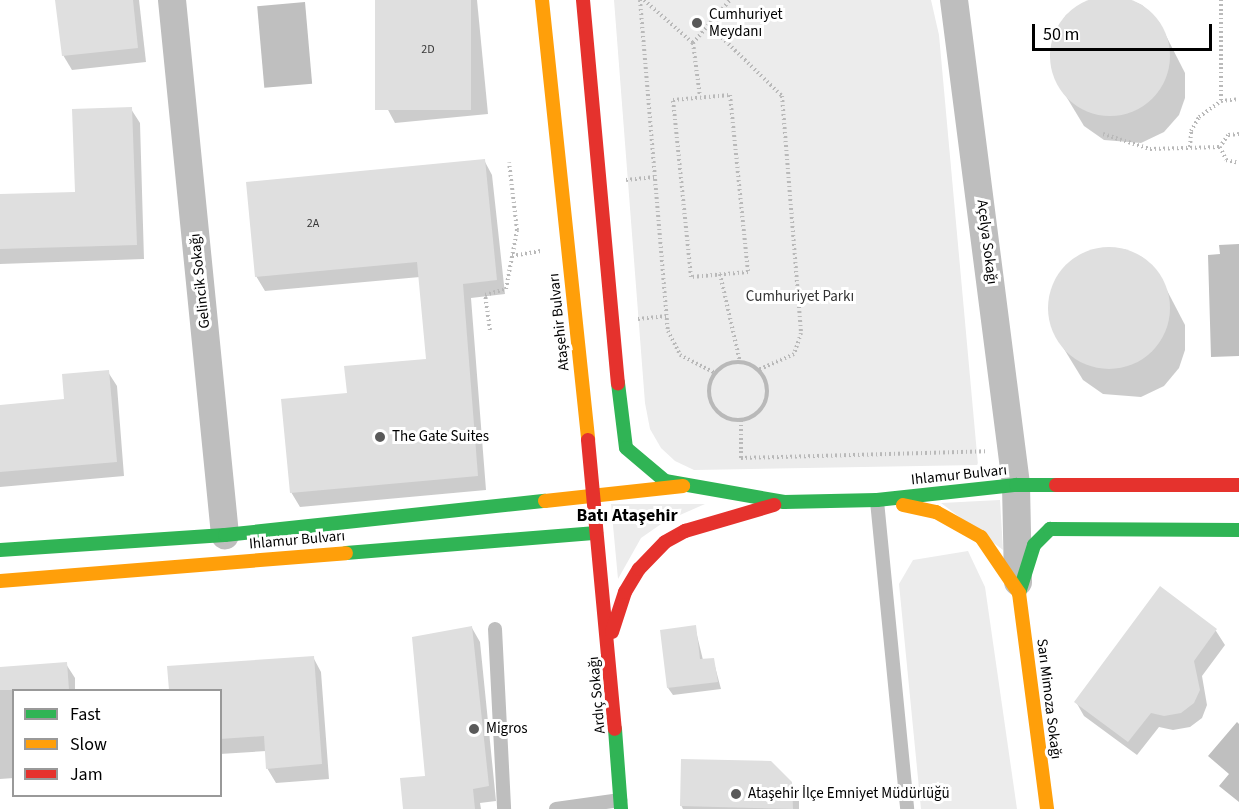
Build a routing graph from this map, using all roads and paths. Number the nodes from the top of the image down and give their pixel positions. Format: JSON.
{"nodes":[{"id":1,"x":172,"y":0,"type":"edge"},
{"id":2,"x":542,"y":0,"type":"edge"},
{"id":3,"x":583,"y":0,"type":"edge"},
{"id":4,"x":640,"y":0,"type":"edge"},
{"id":5,"x":645,"y":0,"type":"edge"},
{"id":6,"x":730,"y":0,"type":"edge"},
{"id":7,"x":954,"y":0,"type":"edge"},
{"id":8,"x":1221,"y":0,"type":"edge"},
{"id":9,"x":709,"y":25,"type":"junction"},
{"id":10,"x":693,"y":43,"type":"junction"},
{"id":11,"x":700,"y":98,"type":"junction"},
{"id":12,"x":1239,"y":99,"type":"edge"},
{"id":13,"x":1221,"y":102,"type":"junction"},
{"id":14,"x":1103,"y":134,"type":"dead end"},
{"id":15,"x":1239,"y":134,"type":"edge"},
{"id":16,"x":1190,"y":147,"type":"junction"},
{"id":17,"x":1220,"y":147,"type":"junction"},
{"id":18,"x":509,"y":162,"type":"dead end"},
{"id":19,"x":1239,"y":163,"type":"edge"},
{"id":20,"x":720,"y":274,"type":"junction"},
{"id":21,"x":490,"y":330,"type":"dead end"},
{"id":22,"x":740,"y":362,"type":"junction"},
{"id":23,"x":758,"y":370,"type":"junction"},
{"id":24,"x":715,"y":374,"type":"junction"},
{"id":25,"x":741,"y":420,"type":"junction"},
{"id":26,"x":961,"y":454,"type":"dead end"},
{"id":27,"x":1016,"y":485,"type":"junction"},
{"id":28,"x":1239,"y":485,"type":"edge"},
{"id":29,"x":683,"y":486,"type":"junction"},
{"id":30,"x":594,"y":495,"type":"junction"},
{"id":31,"x":878,"y":500,"type":"junction"},
{"id":32,"x":784,"y":502,"type":"junction"},
{"id":33,"x":1239,"y":530,"type":"edge"},
{"id":34,"x":596,"y":533,"type":"junction"},
{"id":35,"x":226,"y":549,"type":"junction"},
{"id":36,"x":0,"y":550,"type":"edge"},
{"id":37,"x":0,"y":581,"type":"edge"},
{"id":38,"x":1019,"y":593,"type":"junction"},
{"id":39,"x":495,"y":629,"type":"dead end"},
{"id":40,"x":609,"y":641,"type":"junction"},
{"id":41,"x":621,"y":804,"type":"edge"},
{"id":42,"x":504,"y":809,"type":"edge"},
{"id":43,"x":556,"y":809,"type":"edge"},
{"id":44,"x":907,"y":809,"type":"edge"},
{"id":45,"x":1047,"y":809,"type":"edge"}],
"edges":[{"from":1,"to":35,"type":"street","name":"Gelincik Sokağı"},
{"from":2,"to":30,"type":"main road","name":"Ataşehir Bulvarı"},
{"from":3,"to":29,"type":"main road"},
{"from":4,"to":24,"type":"path"},
{"from":5,"to":10,"type":"path"},
{"from":6,"to":9,"type":"path"},
{"from":7,"to":27,"type":"street","name":"Açelya Sokağı"},
{"from":8,"to":13,"type":"path"},
{"from":9,"to":10,"type":"path"},
{"from":9,"to":23,"type":"path"},
{"from":10,"to":11,"type":"path"},
{"from":11,"to":20,"type":"path"},
{"from":11,"to":20,"type":"path"},
{"from":12,"to":13,"type":"path"},
{"from":13,"to":16,"type":"path"},
{"from":14,"to":16,"type":"path"},
{"from":15,"to":17,"type":"path"},
{"from":16,"to":17,"type":"path"},
{"from":17,"to":19,"type":"path"},
{"from":18,"to":21,"type":"path"},
{"from":20,"to":22,"type":"path"},
{"from":22,"to":23,"type":"path"},
{"from":22,"to":24,"type":"path"},
{"from":23,"to":25,"type":"path"},
{"from":24,"to":25,"type":"path"},
{"from":25,"to":26,"type":"path"},
{"from":27,"to":28,"type":"main road","name":"Ihlamur Bulvarı"},
{"from":27,"to":31,"type":"main road","name":"Ihlamur Bulvarı"},
{"from":27,"to":38,"type":"street","name":"Açelya Sokağı"},
{"from":29,"to":30,"type":"main road","name":"Ihlamur Bulvarı"},
{"from":29,"to":32,"type":"main road","name":"Ihlamur Bulvarı"},
{"from":30,"to":34,"type":"main road","name":"Ataşehir Bulvarı"},
{"from":30,"to":35,"type":"main road","name":"Ihlamur Bulvarı"},
{"from":31,"to":32,"type":"main road","name":"Ihlamur Bulvarı"},
{"from":31,"to":38,"type":"main road"},
{"from":31,"to":44,"type":"lane"},
{"from":32,"to":40,"type":"main road","name":"Ardıç Sokağı"},
{"from":33,"to":38,"type":"main road"},
{"from":34,"to":35,"type":"main road","name":"Ihlamur Bulvarı"},
{"from":34,"to":40,"type":"main road","name":"Ataşehir Bulvarı"},
{"from":35,"to":36,"type":"main road","name":"Ihlamur Bulvarı"},
{"from":35,"to":37,"type":"main road","name":"Ihlamur Bulvarı"},
{"from":38,"to":45,"type":"main road","name":"Sarı Mimoza Sokağı"},
{"from":39,"to":42,"type":"lane"},
{"from":40,"to":41,"type":"main road","name":"Ardıç Sokağı"},
{"from":41,"to":43,"type":"lane"}]}
